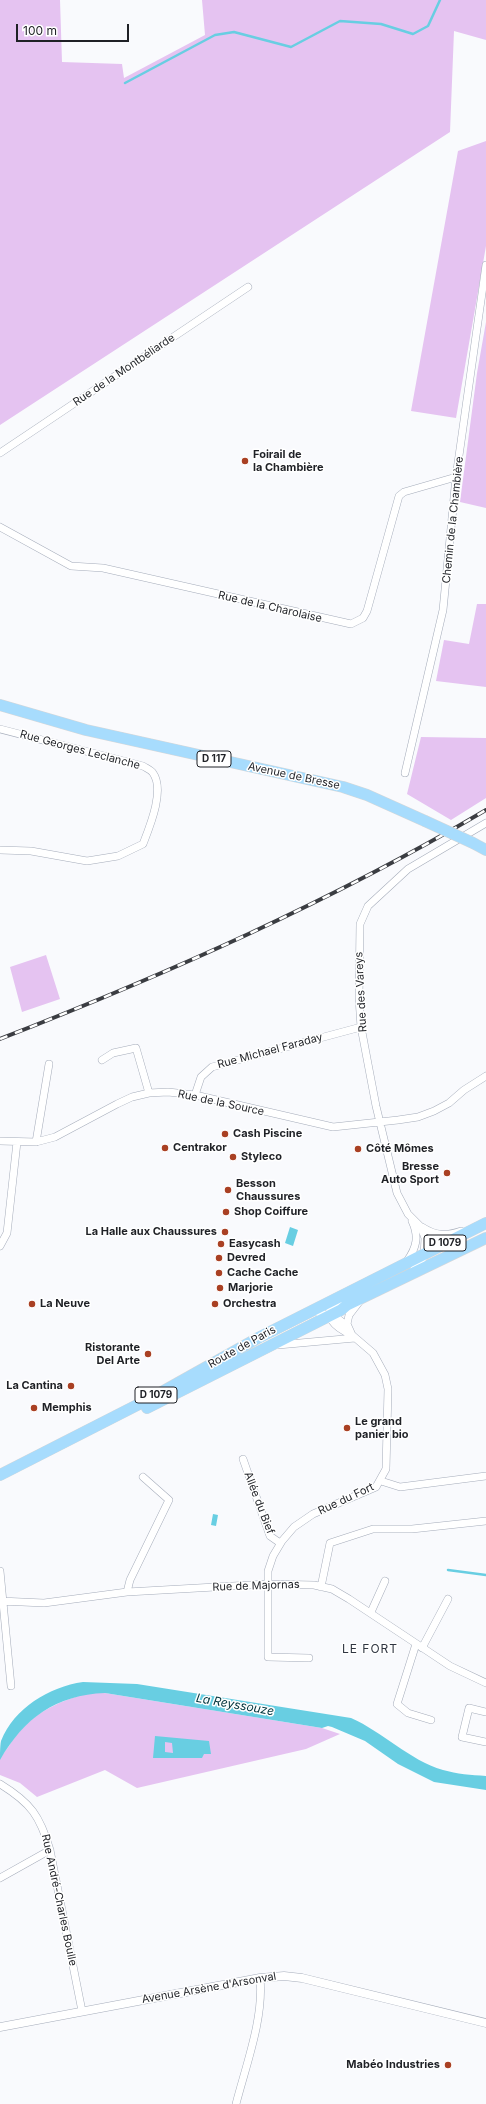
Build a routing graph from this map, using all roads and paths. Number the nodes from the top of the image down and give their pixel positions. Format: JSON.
{"nodes":[{"id":1,"x":486,"y":265,"type":"edge"},
{"id":2,"x":248,"y":287,"type":"dead end"},
{"id":3,"x":0,"y":453,"type":"edge"},
{"id":4,"x":456,"y":477,"type":"junction"},
{"id":5,"x":0,"y":527,"type":"edge"},
{"id":6,"x":0,"y":705,"type":"edge"},
{"id":7,"x":0,"y":729,"type":"edge"},
{"id":8,"x":405,"y":773,"type":"dead end"},
{"id":9,"x":486,"y":823,"type":"edge"},
{"id":10,"x":0,"y":850,"type":"edge"},
{"id":11,"x":486,"y":850,"type":"edge"},
{"id":12,"x":361,"y":1027,"type":"junction"},
{"id":13,"x":102,"y":1060,"type":"dead end"},
{"id":14,"x":49,"y":1064,"type":"dead end"},
{"id":15,"x":486,"y":1076,"type":"edge"},
{"id":16,"x":149,"y":1093,"type":"junction"},
{"id":17,"x":195,"y":1095,"type":"junction"},
{"id":18,"x":380,"y":1123,"type":"junction"},
{"id":19,"x":0,"y":1140,"type":"edge"},
{"id":20,"x":17,"y":1142,"type":"junction"},
{"id":21,"x":36,"y":1142,"type":"junction"},
{"id":22,"x":410,"y":1217,"type":"junction"},
{"id":23,"x":486,"y":1223,"type":"edge"},
{"id":24,"x":421,"y":1227,"type":"junction"},
{"id":25,"x":417,"y":1237,"type":"junction"},
{"id":26,"x":486,"y":1238,"type":"edge"},
{"id":27,"x":0,"y":1246,"type":"edge"},
{"id":28,"x":425,"y":1253,"type":"junction"},
{"id":29,"x":441,"y":1259,"type":"junction"},
{"id":30,"x":405,"y":1264,"type":"junction"},
{"id":31,"x":405,"y":1277,"type":"junction"},
{"id":32,"x":351,"y":1292,"type":"junction"},
{"id":33,"x":368,"y":1295,"type":"junction"},
{"id":34,"x":309,"y":1311,"type":"junction"},
{"id":35,"x":330,"y":1315,"type":"junction"},
{"id":36,"x":348,"y":1327,"type":"junction"},
{"id":37,"x":354,"y":1337,"type":"junction"},
{"id":38,"x":270,"y":1346,"type":"junction"},
{"id":39,"x":243,"y":1459,"type":"dead end"},
{"id":40,"x":0,"y":1475,"type":"edge"},
{"id":41,"x":486,"y":1476,"type":"edge"},
{"id":42,"x":143,"y":1477,"type":"dead end"},
{"id":43,"x":381,"y":1481,"type":"junction"},
{"id":44,"x":0,"y":1482,"type":"edge"},
{"id":45,"x":486,"y":1521,"type":"edge"},
{"id":46,"x":280,"y":1543,"type":"junction"},
{"id":47,"x":0,"y":1571,"type":"edge"},
{"id":48,"x":385,"y":1581,"type":"dead end"},
{"id":49,"x":268,"y":1584,"type":"junction"},
{"id":50,"x":321,"y":1587,"type":"junction"},
{"id":51,"x":127,"y":1592,"type":"junction"},
{"id":52,"x":448,"y":1599,"type":"dead end"},
{"id":53,"x":2,"y":1601,"type":"edge"},
{"id":54,"x":371,"y":1612,"type":"junction"},
{"id":55,"x":419,"y":1646,"type":"junction"},
{"id":56,"x":309,"y":1658,"type":"dead end"},
{"id":57,"x":486,"y":1683,"type":"edge"},
{"id":58,"x":11,"y":1686,"type":"dead end"},
{"id":59,"x":486,"y":1712,"type":"edge"},
{"id":60,"x":431,"y":1720,"type":"dead end"},
{"id":61,"x":486,"y":1742,"type":"edge"},
{"id":62,"x":0,"y":1784,"type":"edge"},
{"id":63,"x":50,"y":1850,"type":"junction"},
{"id":64,"x":0,"y":1878,"type":"edge"},
{"id":65,"x":260,"y":1978,"type":"junction"},
{"id":66,"x":82,"y":2011,"type":"junction"},
{"id":67,"x":486,"y":2024,"type":"edge"},
{"id":68,"x":0,"y":2027,"type":"edge"},
{"id":69,"x":236,"y":2104,"type":"edge"}],
"edges":[{"from":1,"to":4,"type":"street","name":"Chemin de la Chambière"},
{"from":2,"to":3,"type":"street","name":"Rue de la Montbéliarde"},
{"from":4,"to":5,"type":"street","name":"Rue de la Charolaise"},
{"from":4,"to":8,"type":"street","name":"Chemin de la Chambière"},
{"from":6,"to":11,"type":"main road","name":"Avenue de Bresse","number":"D 117","bridge":true},
{"from":7,"to":10,"type":"street","name":"Rue Georges Leclanche"},
{"from":9,"to":12,"type":"street","name":"Rue des Vareys"},
{"from":12,"to":17,"type":"street","name":"Rue Michael Faraday"},
{"from":12,"to":18,"type":"street","name":"Rue des Vareys"},
{"from":13,"to":16,"type":"street"},
{"from":14,"to":21,"type":"street"},
{"from":15,"to":18,"type":"street","name":"Rue de la Source"},
{"from":16,"to":17,"type":"street","name":"Rue de la Source"},
{"from":16,"to":21,"type":"street","name":"Rue de la Source"},
{"from":17,"to":18,"type":"street","name":"Rue de la Source"},
{"from":18,"to":22,"type":"street","name":"Rue des Vareys"},
{"from":19,"to":20,"type":"street","name":"Rue de la Source"},
{"from":20,"to":21,"type":"street","name":"Rue de la Source"},
{"from":20,"to":27,"type":"street"},
{"from":22,"to":24,"type":"street","name":"Rue des Vareys"},
{"from":22,"to":25,"type":"street","name":"Rue des Vareys"},
{"from":23,"to":24,"type":"street","name":"Rue des Vareys"},
{"from":23,"to":28,"type":"main road","name":"Route de Paris","number":"D 1079"},
{"from":24,"to":28,"type":"street"},
{"from":25,"to":28,"type":"street","name":"Rue des Vareys"},
{"from":25,"to":30,"type":"street"},
{"from":26,"to":29,"type":"main road","name":"Route de Paris","number":"D 1079"},
{"from":28,"to":29,"type":"street"},
{"from":28,"to":30,"type":"main road","name":"Route de Paris","number":"D 1079"},
{"from":28,"to":31,"type":"street"},
{"from":29,"to":31,"type":"main road","name":"Route de Paris","number":"D 1079"},
{"from":30,"to":32,"type":"main road","name":"Route de Paris","number":"D 1079"},
{"from":31,"to":33,"type":"main road","name":"Route de Paris","number":"D 1079"},
{"from":32,"to":34,"type":"main road","name":"Route de Paris","number":"D 1079"},
{"from":32,"to":35,"type":"street"},
{"from":33,"to":35,"type":"main road","name":"Route de Paris","number":"D 1079"},
{"from":33,"to":36,"type":"street"},
{"from":34,"to":35,"type":"street","name":"Rue du Fort"},
{"from":34,"to":40,"type":"main road","name":"Route de Paris","number":"D 1079"},
{"from":35,"to":36,"type":"street","name":"Rue du Fort"},
{"from":35,"to":37,"type":"street","name":"Rue du Fort"},
{"from":35,"to":38,"type":"main road","name":"Route de Paris","number":"D 1079"},
{"from":36,"to":37,"type":"street","name":"Rue du Fort"},
{"from":37,"to":38,"type":"street"},
{"from":37,"to":43,"type":"street","name":"Rue du Fort"},
{"from":38,"to":44,"type":"main road","name":"Route de Paris","number":"D 1079"},
{"from":39,"to":46,"type":"street","name":"Allée du Bief"},
{"from":41,"to":43,"type":"street"},
{"from":42,"to":51,"type":"street"},
{"from":43,"to":46,"type":"street","name":"Rue du Fort"},
{"from":45,"to":50,"type":"street"},
{"from":46,"to":49,"type":"street","name":"Rue du Fort"},
{"from":47,"to":53,"type":"street"},
{"from":48,"to":54,"type":"street"},
{"from":49,"to":50,"type":"street","name":"Rue de Majornas"},
{"from":49,"to":51,"type":"street","name":"Rue de Majornas"},
{"from":49,"to":56,"type":"street","name":"Rue du Fort"},
{"from":50,"to":54,"type":"street","name":"Rue de Majornas"},
{"from":51,"to":53,"type":"street","name":"Rue de Majornas"},
{"from":52,"to":55,"type":"street"},
{"from":53,"to":58,"type":"street"},
{"from":54,"to":55,"type":"street","name":"Rue de Majornas"},
{"from":55,"to":57,"type":"street","name":"Rue de Majornas"},
{"from":55,"to":60,"type":"street"},
{"from":59,"to":61,"type":"street"},
{"from":62,"to":63,"type":"street","name":"Rue André-Charles Boulle"},
{"from":63,"to":64,"type":"street"},
{"from":63,"to":66,"type":"street","name":"Rue André-Charles Boulle"},
{"from":65,"to":66,"type":"street","name":"Avenue Arsène d'Arsonval"},
{"from":65,"to":67,"type":"street","name":"Avenue Arsène d'Arsonval"},
{"from":65,"to":69,"type":"street"},
{"from":66,"to":68,"type":"street","name":"Avenue Arsène d'Arsonval"}]}
